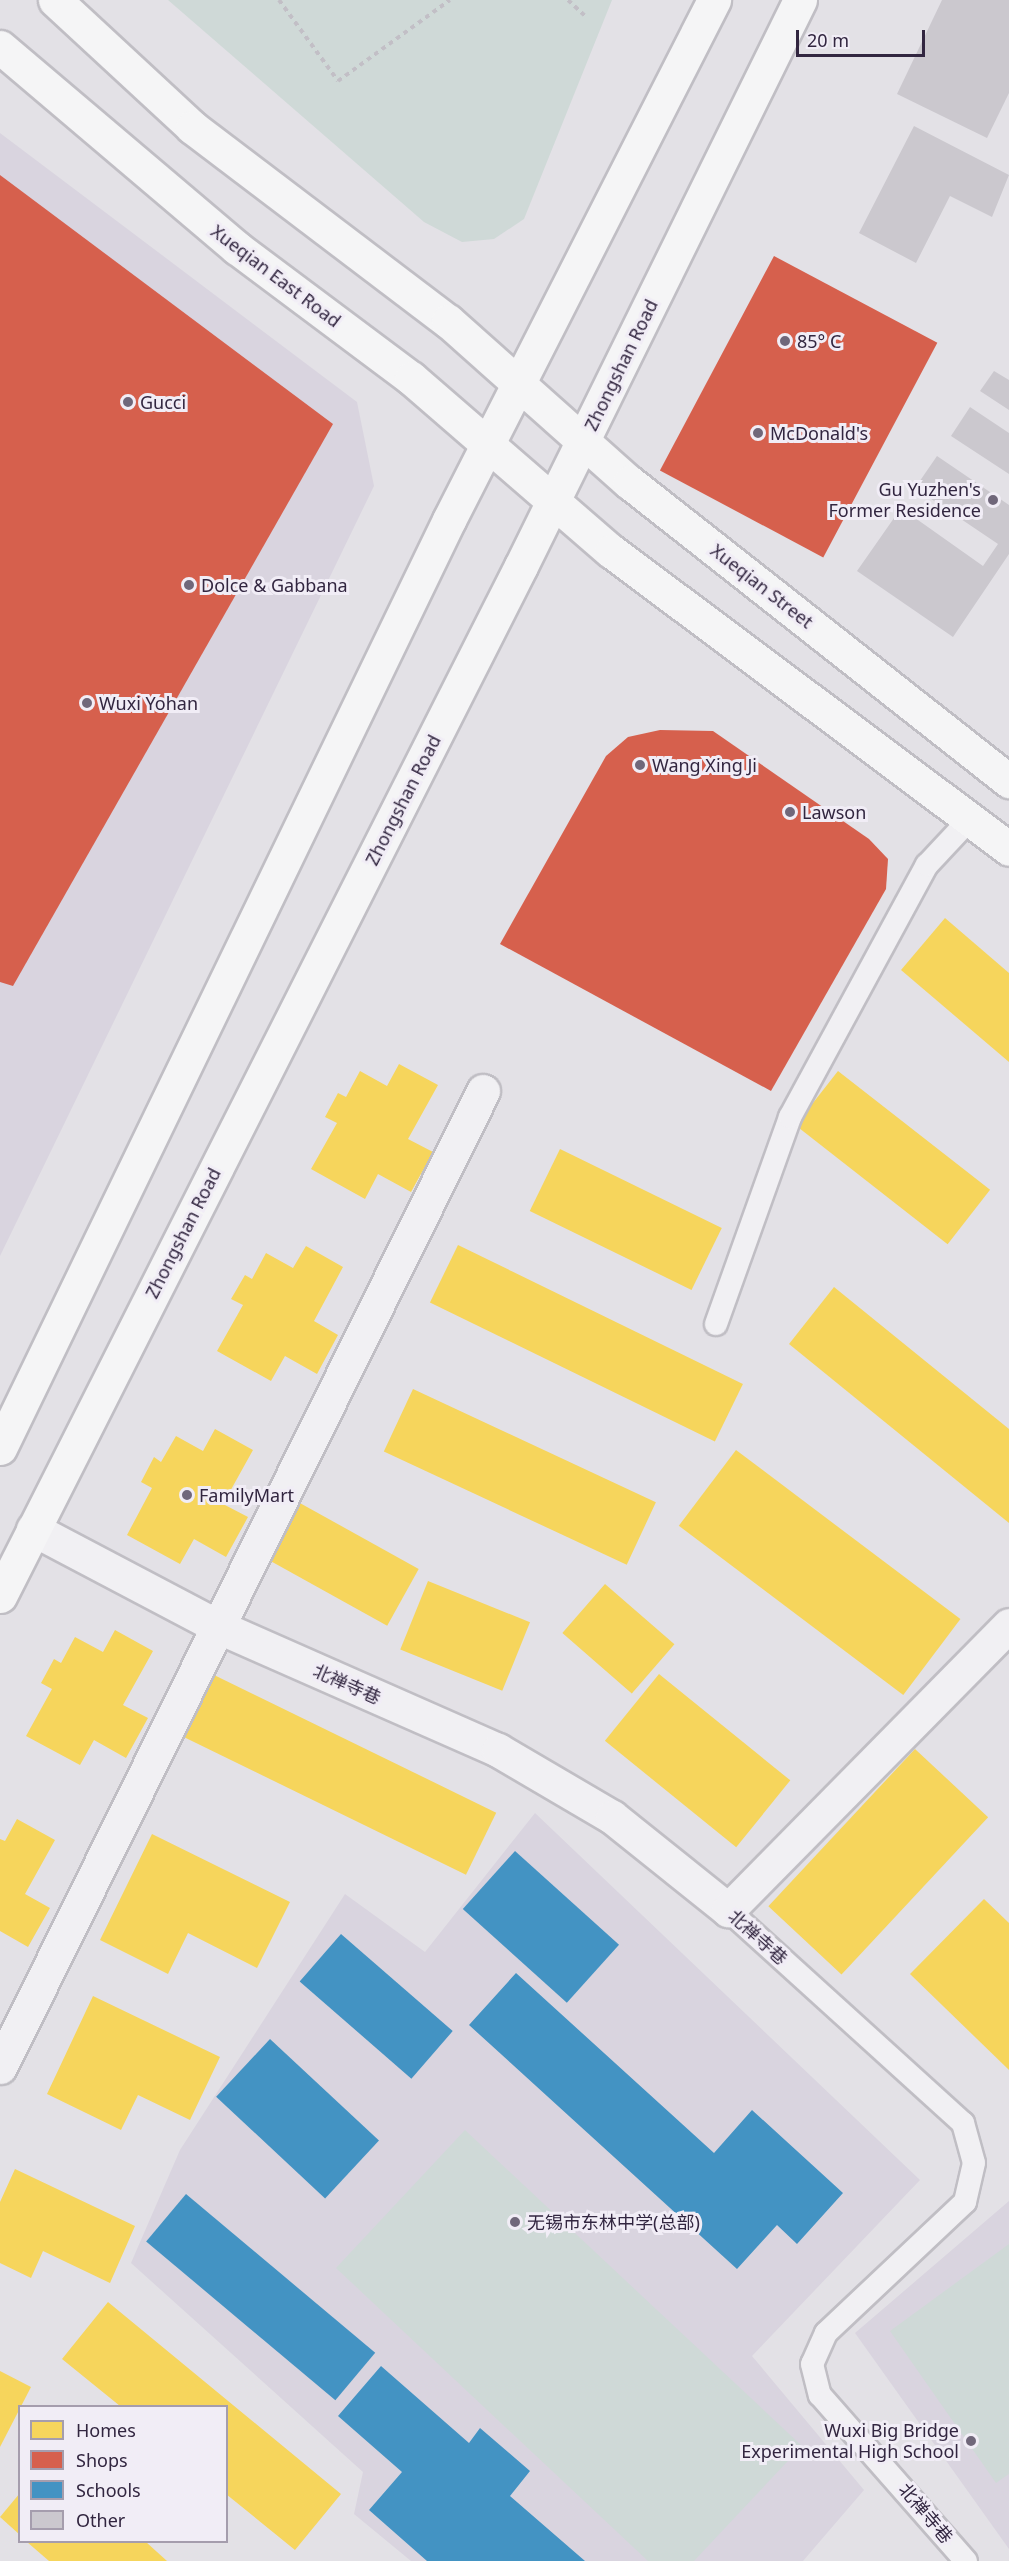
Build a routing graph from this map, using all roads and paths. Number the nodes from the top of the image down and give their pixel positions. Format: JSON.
{"nodes":[{"id":1,"x":55,"y":0,"type":"edge"},
{"id":2,"x":279,"y":0,"type":"edge"},
{"id":3,"x":450,"y":0,"type":"edge"},
{"id":4,"x":568,"y":0,"type":"edge"},
{"id":5,"x":714,"y":0,"type":"edge"},
{"id":6,"x":800,"y":0,"type":"edge"},
{"id":7,"x":587,"y":18,"type":"dead end"},
{"id":8,"x":0,"y":47,"type":"edge"},
{"id":9,"x":521,"y":384,"type":"junction"},
{"id":10,"x":584,"y":439,"type":"junction"},
{"id":11,"x":488,"y":446,"type":"junction"},
{"id":12,"x":553,"y":502,"type":"junction"},
{"id":13,"x":1009,"y":781,"type":"edge"},
{"id":14,"x":970,"y":819,"type":"junction"},
{"id":15,"x":1009,"y":849,"type":"edge"},
{"id":16,"x":483,"y":1091,"type":"dead end"},
{"id":17,"x":716,"y":1324,"type":"dead end"},
{"id":18,"x":0,"y":1448,"type":"edge"},
{"id":19,"x":33,"y":1529,"type":"junction"},
{"id":20,"x":0,"y":1596,"type":"edge"},
{"id":21,"x":1009,"y":1625,"type":"edge"},
{"id":22,"x":219,"y":1627,"type":"junction"},
{"id":23,"x":728,"y":1910,"type":"junction"},
{"id":24,"x":0,"y":2067,"type":"edge"},
{"id":25,"x":966,"y":2561,"type":"edge"}],
"edges":[{"from":1,"to":9,"type":"main road"},
{"from":2,"to":3,"type":"path"},
{"from":4,"to":7,"type":"path"},
{"from":5,"to":9,"type":"main road"},
{"from":6,"to":10,"type":"main road","name":"Zhongshan Road"},
{"from":8,"to":11,"type":"main road","name":"Xueqian East Road"},
{"from":9,"to":10,"type":"main road","name":"Xueqian Street"},
{"from":9,"to":11,"type":"main road"},
{"from":10,"to":12,"type":"main road","name":"Zhongshan Road"},
{"from":10,"to":13,"type":"main road","name":"Xueqian Street"},
{"from":11,"to":12,"type":"main road","name":"Xueqian East Road"},
{"from":11,"to":18,"type":"main road"},
{"from":12,"to":14,"type":"main road"},
{"from":12,"to":19,"type":"main road","name":"Zhongshan Road"},
{"from":14,"to":15,"type":"main road"},
{"from":14,"to":17,"type":"lane"},
{"from":16,"to":22,"type":"street"},
{"from":19,"to":20,"type":"main road","name":"Zhongshan Road"},
{"from":19,"to":22,"type":"street","name":"北禅寺巷"},
{"from":21,"to":23,"type":"street"},
{"from":22,"to":23,"type":"street","name":"北禅寺巷"},
{"from":22,"to":24,"type":"street"},
{"from":23,"to":25,"type":"lane","name":"北禅寺巷"}]}
